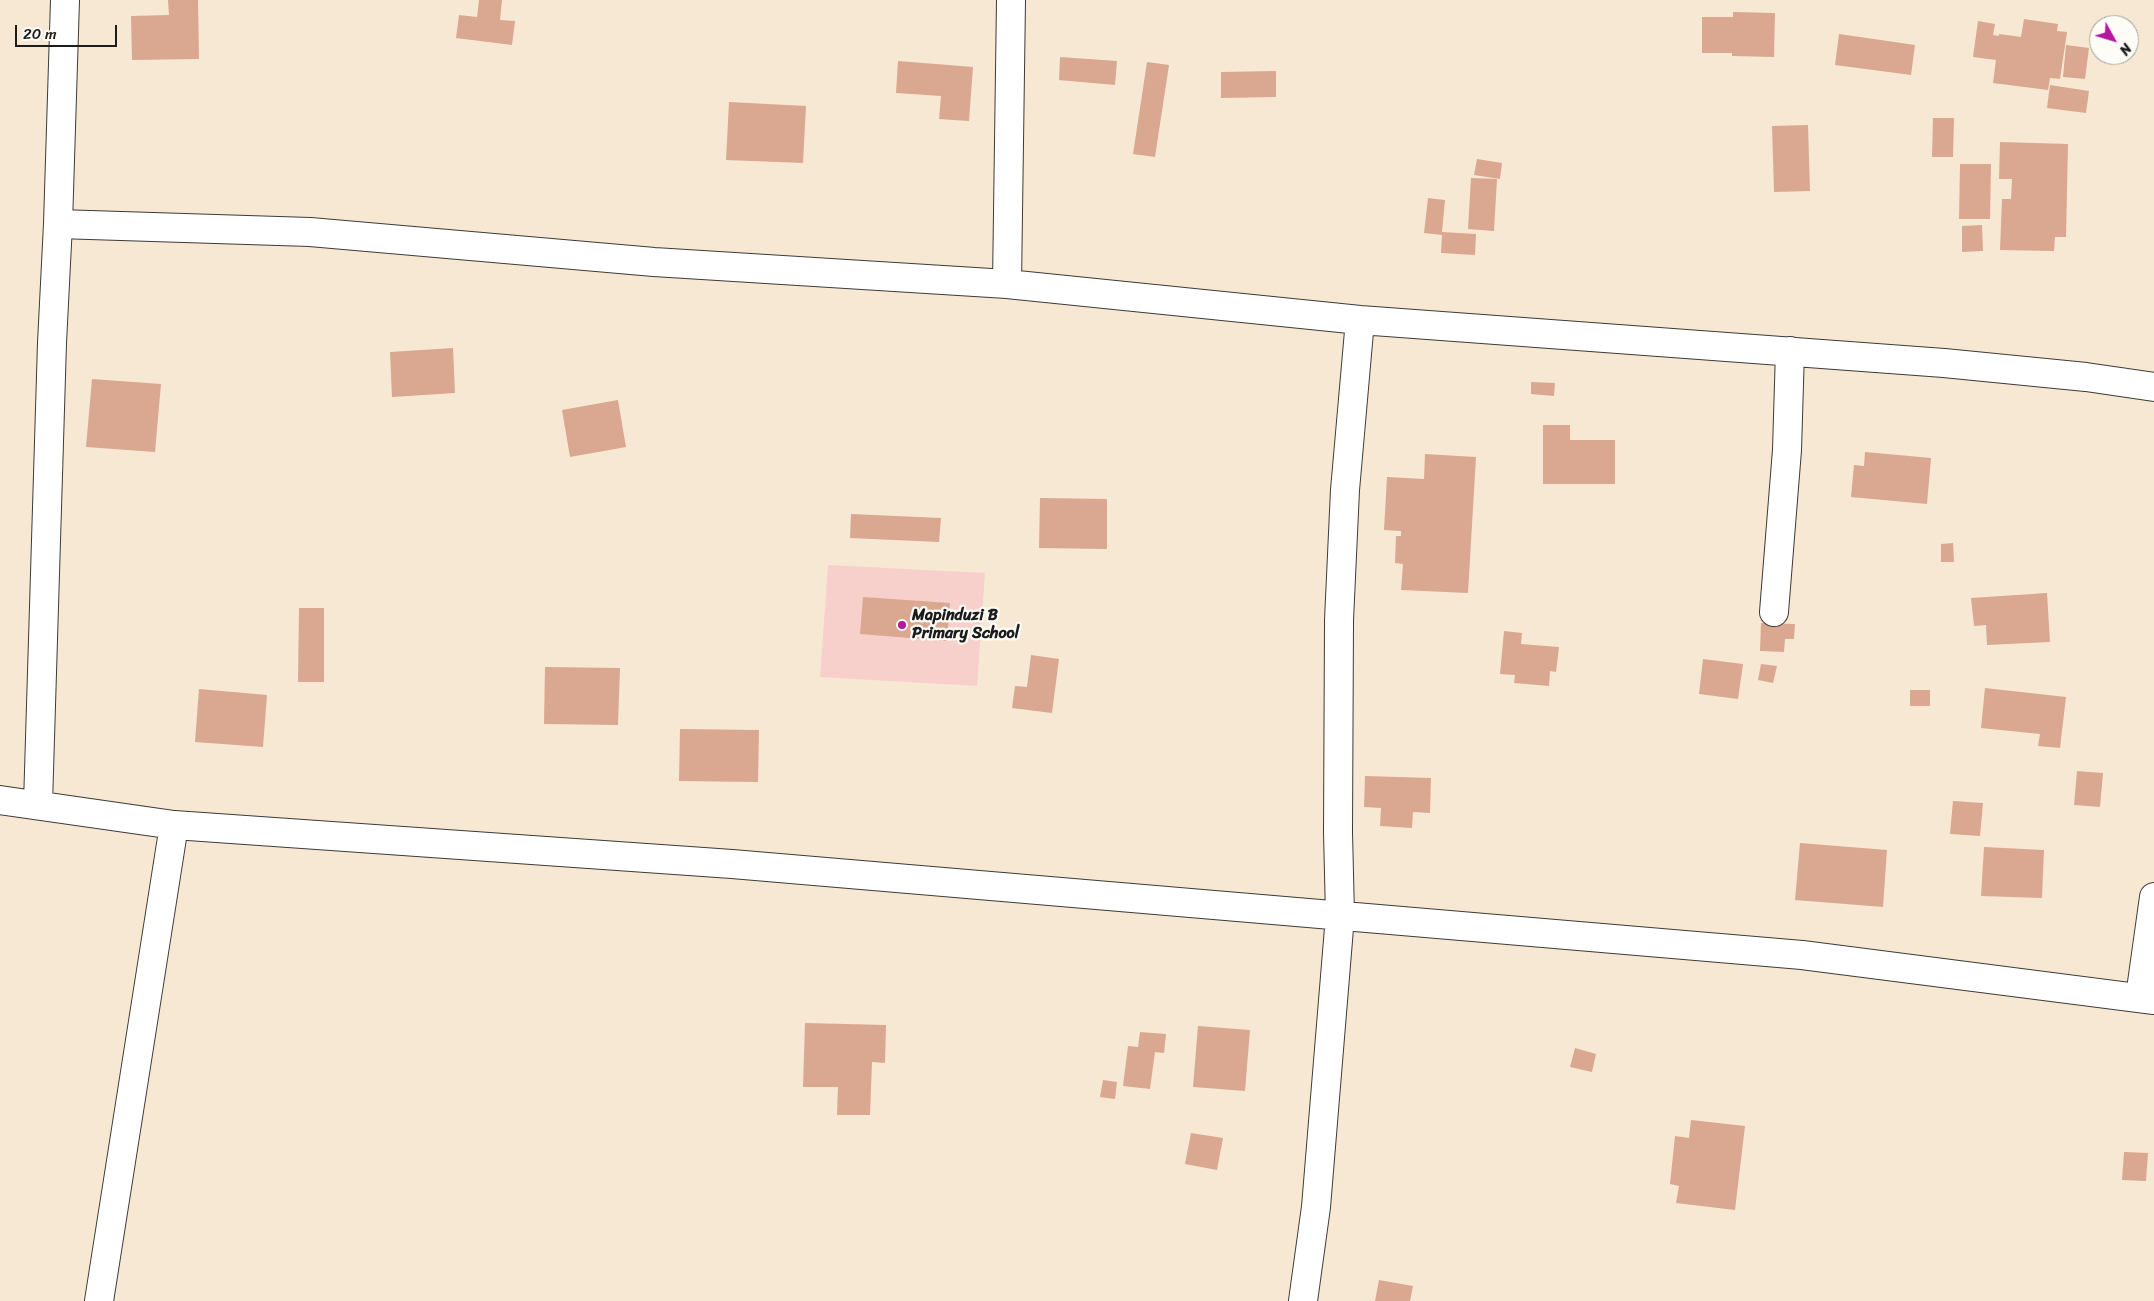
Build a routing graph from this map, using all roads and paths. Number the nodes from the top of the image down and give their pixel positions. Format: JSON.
{"nodes":[{"id":1,"x":65,"y":0,"type":"edge"},
{"id":2,"x":1011,"y":0,"type":"edge"},
{"id":3,"x":58,"y":224,"type":"junction"},
{"id":4,"x":1007,"y":284,"type":"junction"},
{"id":5,"x":1360,"y":320,"type":"junction"},
{"id":6,"x":1790,"y":351,"type":"junction"},
{"id":7,"x":2154,"y":387,"type":"edge"},
{"id":8,"x":1774,"y":612,"type":"dead end"},
{"id":9,"x":0,"y":800,"type":"edge"},
{"id":10,"x":38,"y":804,"type":"junction"},
{"id":11,"x":174,"y":825,"type":"junction"},
{"id":12,"x":2154,"y":897,"type":"edge"},
{"id":13,"x":1340,"y":916,"type":"junction"},
{"id":14,"x":2150,"y":962,"type":"edge"},
{"id":15,"x":2147,"y":999,"type":"edge"},
{"id":16,"x":99,"y":1301,"type":"edge"},
{"id":17,"x":1303,"y":1301,"type":"edge"}],
"edges":[{"from":1,"to":3,"type":"street"},
{"from":2,"to":4,"type":"street"},
{"from":3,"to":4,"type":"street"},
{"from":3,"to":10,"type":"street"},
{"from":4,"to":5,"type":"street"},
{"from":5,"to":6,"type":"street"},
{"from":5,"to":13,"type":"street"},
{"from":6,"to":7,"type":"street"},
{"from":6,"to":8,"type":"street"},
{"from":9,"to":10,"type":"street"},
{"from":10,"to":11,"type":"street"},
{"from":11,"to":13,"type":"street"},
{"from":11,"to":16,"type":"street"},
{"from":12,"to":14,"type":"street"},
{"from":13,"to":15,"type":"street"},
{"from":13,"to":17,"type":"street"},
{"from":14,"to":15,"type":"street"}]}
